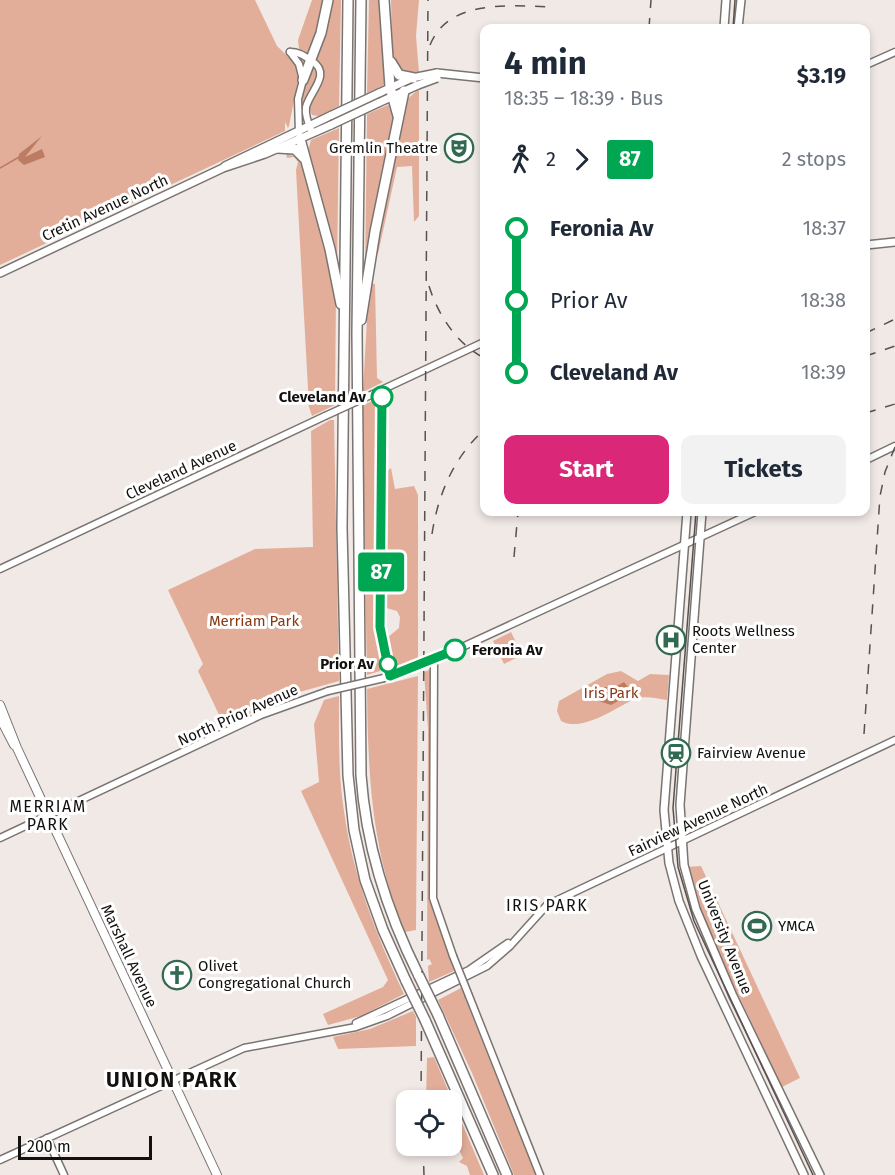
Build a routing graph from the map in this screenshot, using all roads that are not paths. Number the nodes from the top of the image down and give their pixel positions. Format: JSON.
{"nodes":[{"id":1,"x":328,"y":0,"type":"edge"},
{"id":2,"x":348,"y":0,"type":"edge"},
{"id":3,"x":362,"y":0,"type":"edge"},
{"id":4,"x":384,"y":0,"type":"edge"},
{"id":5,"x":390,"y":0,"type":"edge"},
{"id":6,"x":726,"y":0,"type":"edge"},
{"id":7,"x":741,"y":0,"type":"edge"},
{"id":8,"x":724,"y":24,"type":"edge"},
{"id":9,"x":738,"y":24,"type":"edge"},
{"id":10,"x":388,"y":44,"type":"junction"},
{"id":11,"x":895,"y":52,"type":"edge"},
{"id":12,"x":312,"y":61,"type":"junction"},
{"id":13,"x":870,"y":63,"type":"edge"},
{"id":14,"x":480,"y":78,"type":"edge"},
{"id":15,"x":303,"y":80,"type":"junction"},
{"id":16,"x":416,"y":80,"type":"junction"},
{"id":17,"x":404,"y":91,"type":"junction"},
{"id":18,"x":391,"y":92,"type":"junction"},
{"id":19,"x":398,"y":117,"type":"junction"},
{"id":20,"x":309,"y":125,"type":"junction"},
{"id":21,"x":300,"y":134,"type":"junction"},
{"id":22,"x":312,"y":134,"type":"junction"},
{"id":23,"x":277,"y":148,"type":"junction"},
{"id":24,"x":304,"y":158,"type":"junction"},
{"id":25,"x":223,"y":168,"type":"junction"},
{"id":26,"x":895,"y":242,"type":"edge"},
{"id":27,"x":870,"y":245,"type":"edge"},
{"id":28,"x":0,"y":273,"type":"edge"},
{"id":29,"x":344,"y":315,"type":"junction"},
{"id":30,"x":357,"y":334,"type":"junction"},
{"id":31,"x":480,"y":344,"type":"edge"},
{"id":32,"x":895,"y":446,"type":"edge"},
{"id":33,"x":870,"y":458,"type":"edge"},
{"id":34,"x":687,"y":516,"type":"edge"},
{"id":35,"x":702,"y":516,"type":"edge"},
{"id":36,"x":745,"y":516,"type":"edge"},
{"id":37,"x":700,"y":537,"type":"junction"},
{"id":38,"x":685,"y":543,"type":"junction"},
{"id":39,"x":0,"y":569,"type":"edge"},
{"id":40,"x":434,"y":660,"type":"junction"},
{"id":41,"x":0,"y":705,"type":"edge"},
{"id":42,"x":0,"y":718,"type":"edge"},
{"id":43,"x":895,"y":740,"type":"edge"},
{"id":44,"x":17,"y":748,"type":"junction"},
{"id":45,"x":49,"y":815,"type":"junction"},
{"id":46,"x":0,"y":838,"type":"edge"},
{"id":47,"x":681,"y":842,"type":"junction"},
{"id":48,"x":666,"y":848,"type":"junction"},
{"id":49,"x":172,"y":1080,"type":"junction"},
{"id":50,"x":458,"y":1090,"type":"edge"},
{"id":51,"x":462,"y":1101,"type":"edge"},
{"id":52,"x":462,"y":1102,"type":"edge"},
{"id":53,"x":47,"y":1138,"type":"junction"},
{"id":54,"x":0,"y":1160,"type":"edge"},
{"id":55,"x":64,"y":1175,"type":"edge"},
{"id":56,"x":217,"y":1175,"type":"edge"},
{"id":57,"x":488,"y":1175,"type":"edge"},
{"id":58,"x":493,"y":1175,"type":"edge"},
{"id":59,"x":508,"y":1175,"type":"edge"},
{"id":60,"x":540,"y":1175,"type":"edge"},
{"id":61,"x":804,"y":1175,"type":"edge"},
{"id":62,"x":820,"y":1175,"type":"edge"}],
"edges":[{"from":1,"to":12,"type":"highway"},
{"from":2,"to":29,"type":"highway"},
{"from":3,"to":30,"type":"highway"},
{"from":4,"to":10,"type":"highway"},
{"from":5,"to":10,"type":"highway"},
{"from":6,"to":8,"type":"main road"},
{"from":7,"to":9,"type":"main road"},
{"from":10,"to":16,"type":"highway"},
{"from":10,"to":18,"type":"highway"},
{"from":11,"to":13,"type":"street"},
{"from":12,"to":15,"type":"highway"},
{"from":12,"to":15,"type":"street"},
{"from":12,"to":20,"type":"street"},
{"from":14,"to":16,"type":"main road","bridge":true},
{"from":15,"to":21,"type":"street"},
{"from":16,"to":17,"type":"main road"},
{"from":16,"to":18,"type":"main road"},
{"from":17,"to":18,"type":"main road"},
{"from":17,"to":19,"type":"highway"},
{"from":18,"to":19,"type":"highway"},
{"from":18,"to":20,"type":"main road","name":"Cretin Avenue North","bridge":true},
{"from":18,"to":22,"type":"main road","name":"Cretin Avenue North","bridge":true},
{"from":19,"to":30,"type":"highway"},
{"from":20,"to":21,"type":"main road","name":"Cretin Avenue North"},
{"from":20,"to":22,"type":"street"},
{"from":21,"to":22,"type":"main road","name":"Cretin Avenue North"},
{"from":21,"to":23,"type":"main road","name":"Cretin Avenue North"},
{"from":21,"to":24,"type":"highway"},
{"from":21,"to":25,"type":"main road","name":"Cretin Avenue North"},
{"from":23,"to":24,"type":"highway"},
{"from":23,"to":25,"type":"main road","name":"Cretin Avenue North"},
{"from":24,"to":29,"type":"highway"},
{"from":25,"to":28,"type":"main road","name":"Cretin Avenue North"},
{"from":26,"to":27,"type":"main road"},
{"from":29,"to":50,"type":"highway","bridge":true},
{"from":30,"to":59,"type":"highway","bridge":true},
{"from":31,"to":39,"type":"street","name":"Cleveland Avenue","bridge":true},
{"from":32,"to":33,"type":"street"},
{"from":34,"to":38,"type":"main road","name":"University Avenue"},
{"from":35,"to":37,"type":"main road","name":"University Avenue"},
{"from":36,"to":37,"type":"street","name":"North Prior Avenue"},
{"from":37,"to":38,"type":"street","name":"North Prior Avenue"},
{"from":37,"to":47,"type":"main road","name":"University Avenue"},
{"from":38,"to":40,"type":"street","name":"North Prior Avenue"},
{"from":38,"to":48,"type":"main road","name":"University Avenue"},
{"from":40,"to":45,"type":"street","name":"North Prior Avenue","bridge":true},
{"from":40,"to":60,"type":"street","bridge":true},
{"from":41,"to":44,"type":"main road","name":"Marshall Avenue"},
{"from":42,"to":44,"type":"main road","name":"Marshall Avenue"},
{"from":43,"to":47,"type":"street","name":"Fairview Avenue North"},
{"from":44,"to":45,"type":"main road","name":"Marshall Avenue"},
{"from":45,"to":46,"type":"street","name":"North Prior Avenue"},
{"from":45,"to":49,"type":"main road","name":"Marshall Avenue"},
{"from":47,"to":48,"type":"street","name":"Fairview Avenue North"},
{"from":47,"to":62,"type":"main road","name":"University Avenue"},
{"from":48,"to":49,"type":"street","name":"Fairview Avenue North"},
{"from":48,"to":61,"type":"main road","name":"University Avenue"},
{"from":49,"to":53,"type":"street","name":"Fairview Avenue North"},
{"from":49,"to":56,"type":"main road","name":"Marshall Avenue"},
{"from":51,"to":58,"type":"highway"},
{"from":52,"to":57,"type":"highway"},
{"from":53,"to":54,"type":"street","name":"Fairview Avenue North"},
{"from":53,"to":55,"type":"street"}]}
